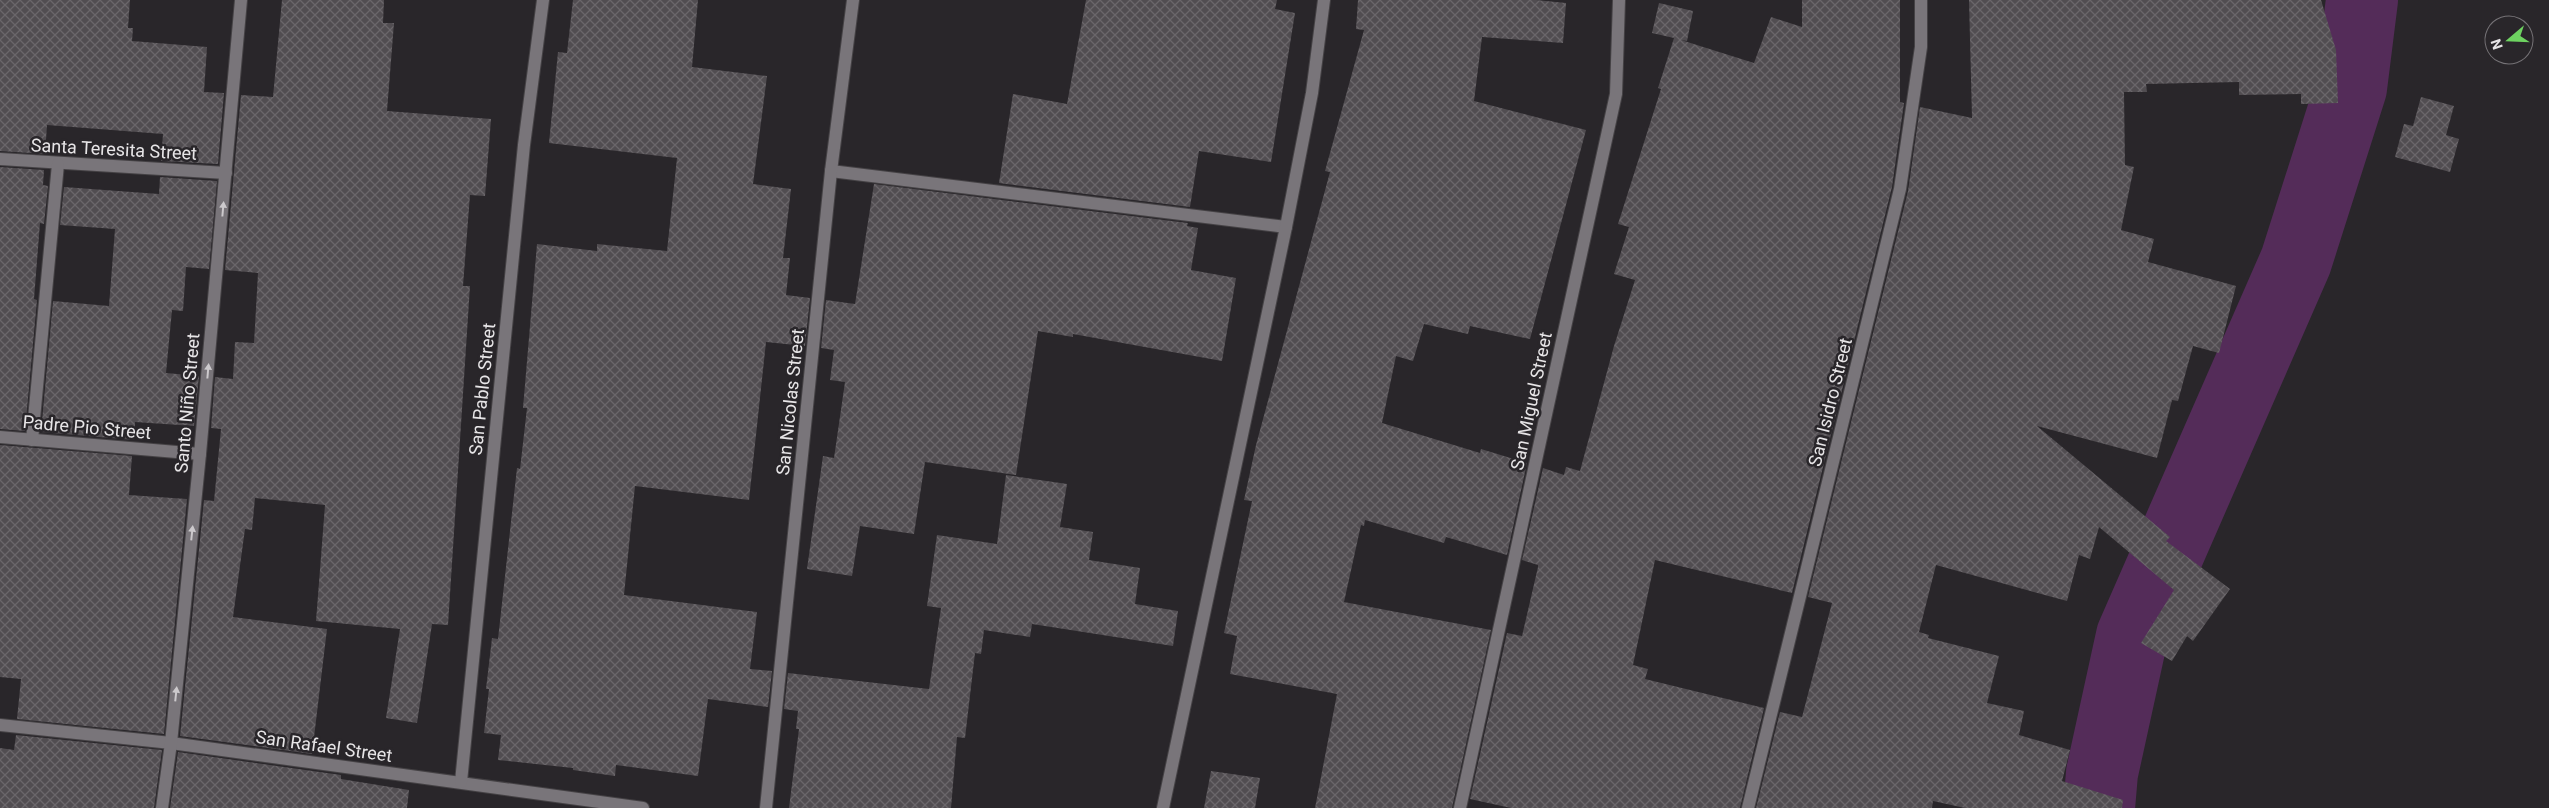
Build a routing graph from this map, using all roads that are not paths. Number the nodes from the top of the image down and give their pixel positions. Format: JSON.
{"nodes":[{"id":1,"x":241,"y":0,"type":"edge"},
{"id":2,"x":543,"y":0,"type":"edge"},
{"id":3,"x":853,"y":0,"type":"edge"},
{"id":4,"x":1324,"y":0,"type":"edge"},
{"id":5,"x":1618,"y":0,"type":"edge"},
{"id":6,"x":1922,"y":0,"type":"edge"},
{"id":7,"x":0,"y":159,"type":"edge"},
{"id":8,"x":58,"y":164,"type":"junction"},
{"id":9,"x":831,"y":171,"type":"junction"},
{"id":10,"x":226,"y":173,"type":"junction"},
{"id":11,"x":1286,"y":227,"type":"junction"},
{"id":12,"x":0,"y":437,"type":"edge"},
{"id":13,"x":32,"y":440,"type":"junction"},
{"id":14,"x":200,"y":454,"type":"junction"},
{"id":15,"x":0,"y":726,"type":"edge"},
{"id":16,"x":171,"y":743,"type":"junction"},
{"id":17,"x":461,"y":782,"type":"junction"},
{"id":18,"x":162,"y":808,"type":"edge"},
{"id":19,"x":643,"y":808,"type":"edge"},
{"id":20,"x":766,"y":808,"type":"edge"},
{"id":21,"x":1163,"y":808,"type":"edge"},
{"id":22,"x":1460,"y":808,"type":"edge"},
{"id":23,"x":1748,"y":808,"type":"edge"}],
"edges":[{"from":1,"to":10,"type":"street","name":"Santo Niño Street"},
{"from":2,"to":17,"type":"street","name":"San Pablo Street"},
{"from":3,"to":9,"type":"street","name":"San Nicolas Street"},
{"from":4,"to":11,"type":"street"},
{"from":5,"to":22,"type":"street","name":"San Miguel Street"},
{"from":6,"to":23,"type":"street","name":"San Isidro Street"},
{"from":7,"to":8,"type":"street","name":"Santa Teresita Street"},
{"from":8,"to":10,"type":"street","name":"Santa Teresita Street"},
{"from":8,"to":13,"type":"street"},
{"from":9,"to":11,"type":"street"},
{"from":9,"to":20,"type":"street","name":"San Nicolas Street"},
{"from":14,"to":10,"type":"street","name":"Santo Niño Street","one_way":true},
{"from":11,"to":21,"type":"street"},
{"from":12,"to":13,"type":"street","name":"Padre Pio Street"},
{"from":13,"to":14,"type":"street","name":"Padre Pio Street"},
{"from":16,"to":14,"type":"street","name":"Santo Niño Street","one_way":true},
{"from":15,"to":16,"type":"street","name":"San Rafael Street"},
{"from":16,"to":17,"type":"street","name":"San Rafael Street"},
{"from":16,"to":18,"type":"street","name":"Santo Niño Street"},
{"from":17,"to":19,"type":"street","name":"San Rafael Street"}]}
